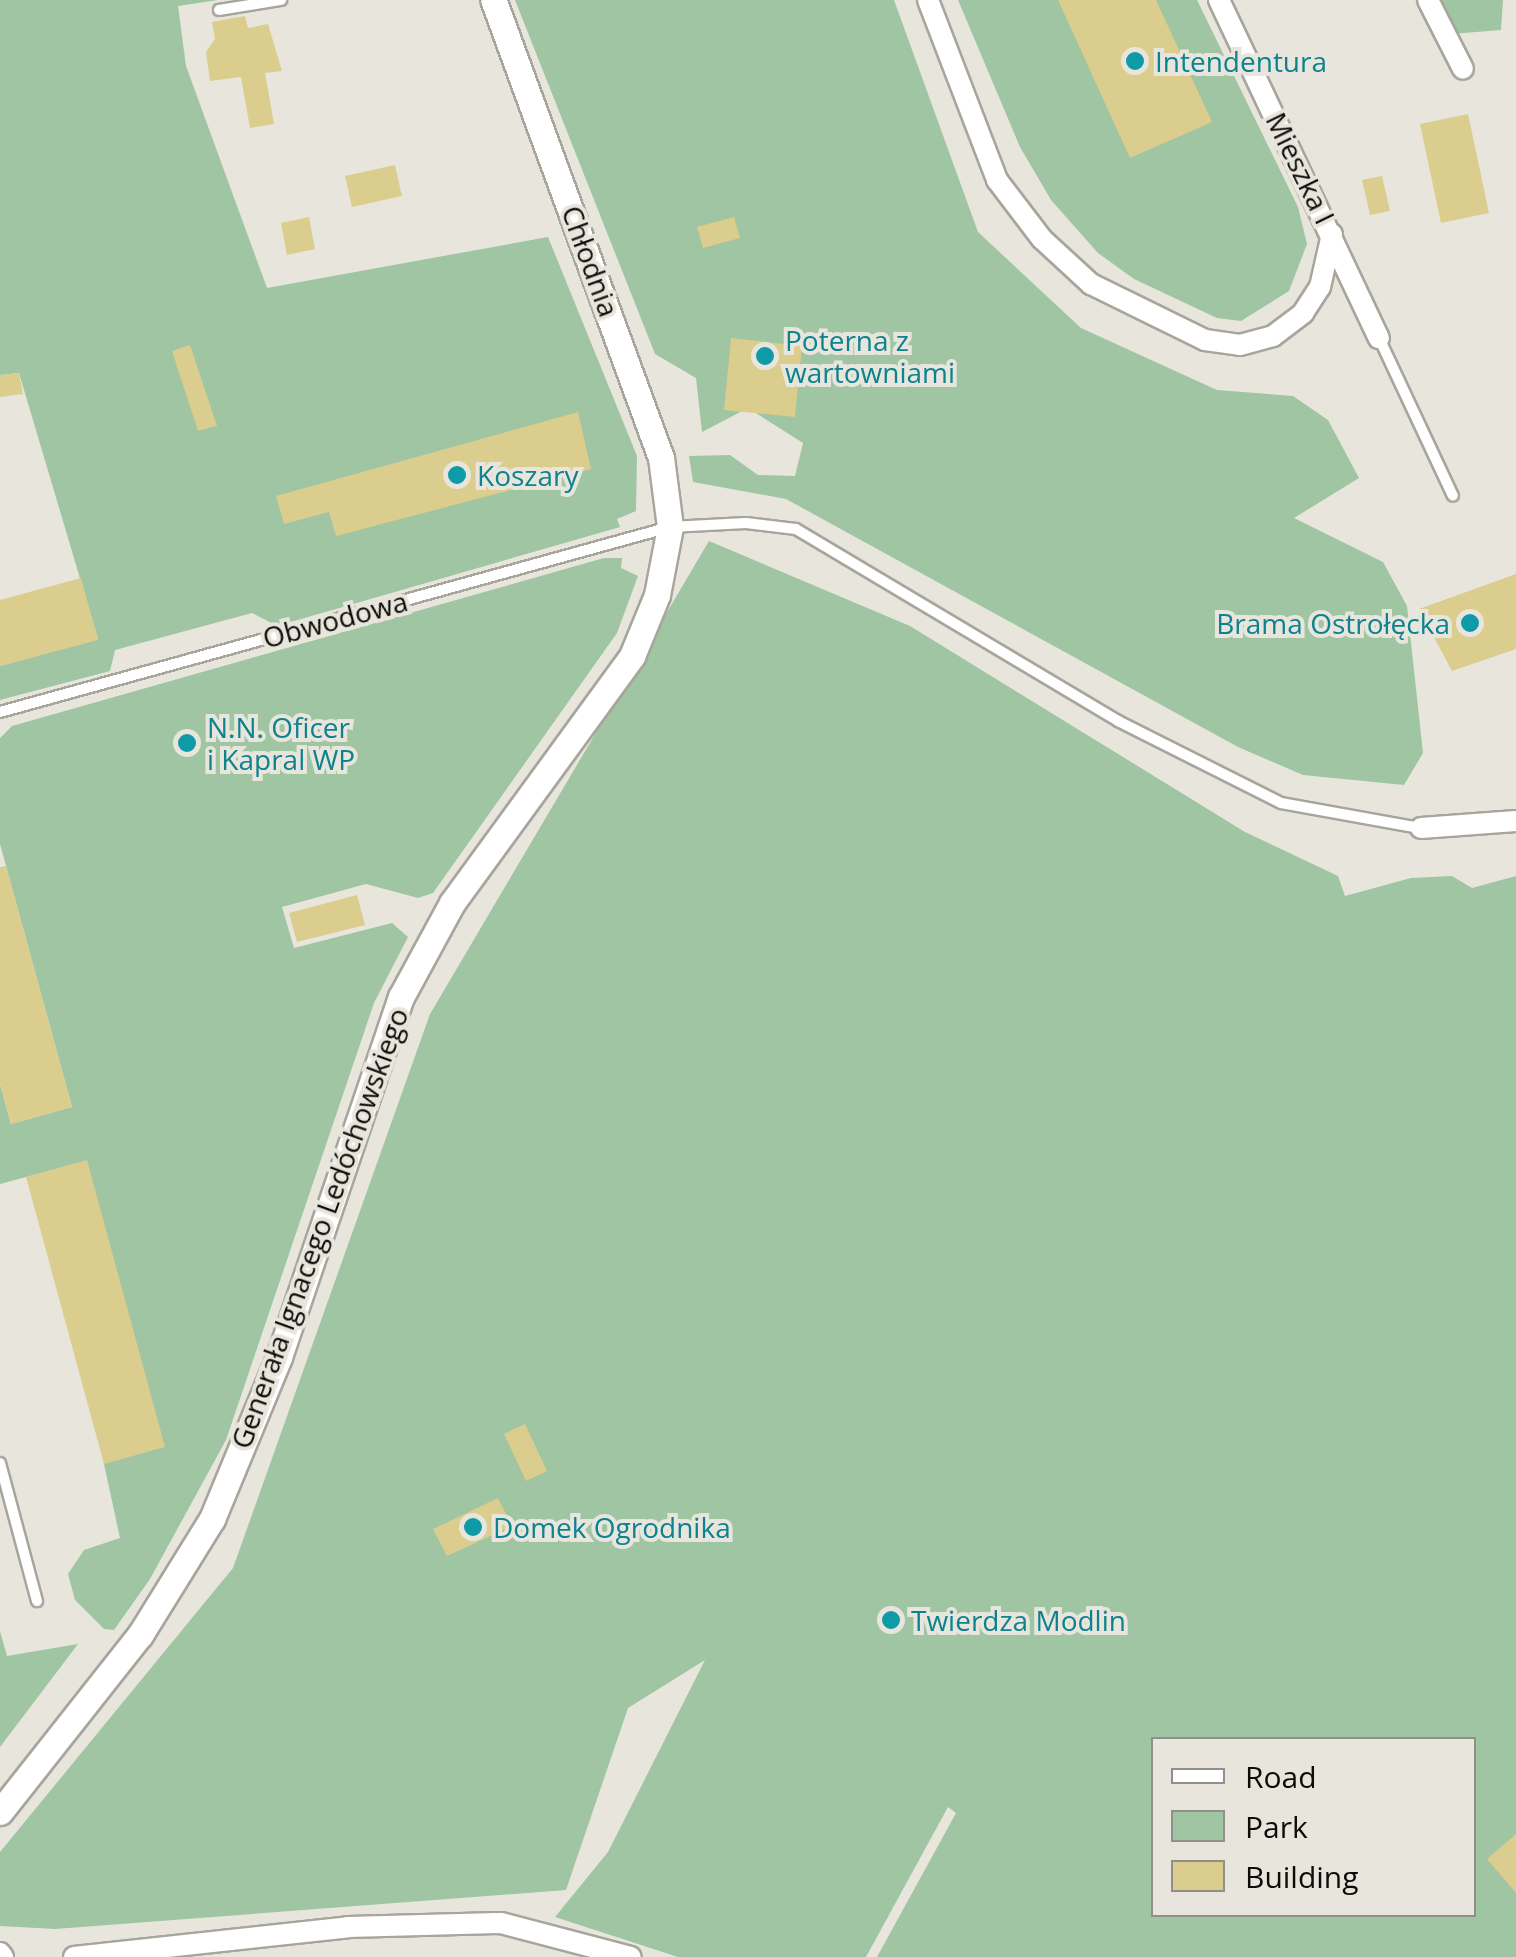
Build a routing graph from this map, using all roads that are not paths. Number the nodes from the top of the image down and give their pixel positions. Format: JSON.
{"nodes":[{"id":1,"x":281,"y":0,"type":"edge"},
{"id":2,"x":494,"y":0,"type":"edge"},
{"id":3,"x":928,"y":0,"type":"edge"},
{"id":4,"x":1220,"y":0,"type":"edge"},
{"id":5,"x":1428,"y":0,"type":"edge"},
{"id":6,"x":219,"y":10,"type":"dead end"},
{"id":7,"x":1463,"y":70,"type":"dead end"},
{"id":8,"x":1332,"y":234,"type":"junction"},
{"id":9,"x":1380,"y":338,"type":"joint"},
{"id":10,"x":1453,"y":496,"type":"dead end"},
{"id":11,"x":670,"y":527,"type":"junction"},
{"id":12,"x":0,"y":712,"type":"edge"},
{"id":13,"x":1516,"y":821,"type":"edge"},
{"id":14,"x":1421,"y":828,"type":"joint"},
{"id":15,"x":0,"y":1463,"type":"edge"},
{"id":16,"x":38,"y":1601,"type":"dead end"},
{"id":17,"x":0,"y":1812,"type":"edge"},
{"id":18,"x":74,"y":1957,"type":"edge"},
{"id":19,"x":631,"y":1957,"type":"edge"}],
"edges":[{"from":1,"to":6,"type":"lane"},
{"from":2,"to":11,"type":"street","name":"Chłodnia"},
{"from":3,"to":8,"type":"street"},
{"from":4,"to":8,"type":"street","name":"Mieszka I"},
{"from":5,"to":7,"type":"street"},
{"from":8,"to":9,"type":"street","name":"Mieszka I"},
{"from":9,"to":10,"type":"lane"},
{"from":11,"to":12,"type":"lane","name":"Obwodowa"},
{"from":11,"to":14,"type":"lane","name":"Obwodowa"},
{"from":11,"to":17,"type":"street","name":"Generała Ignacego Ledóchowskiego"},
{"from":13,"to":14,"type":"street"},
{"from":15,"to":16,"type":"lane"},
{"from":18,"to":19,"type":"street"}]}
